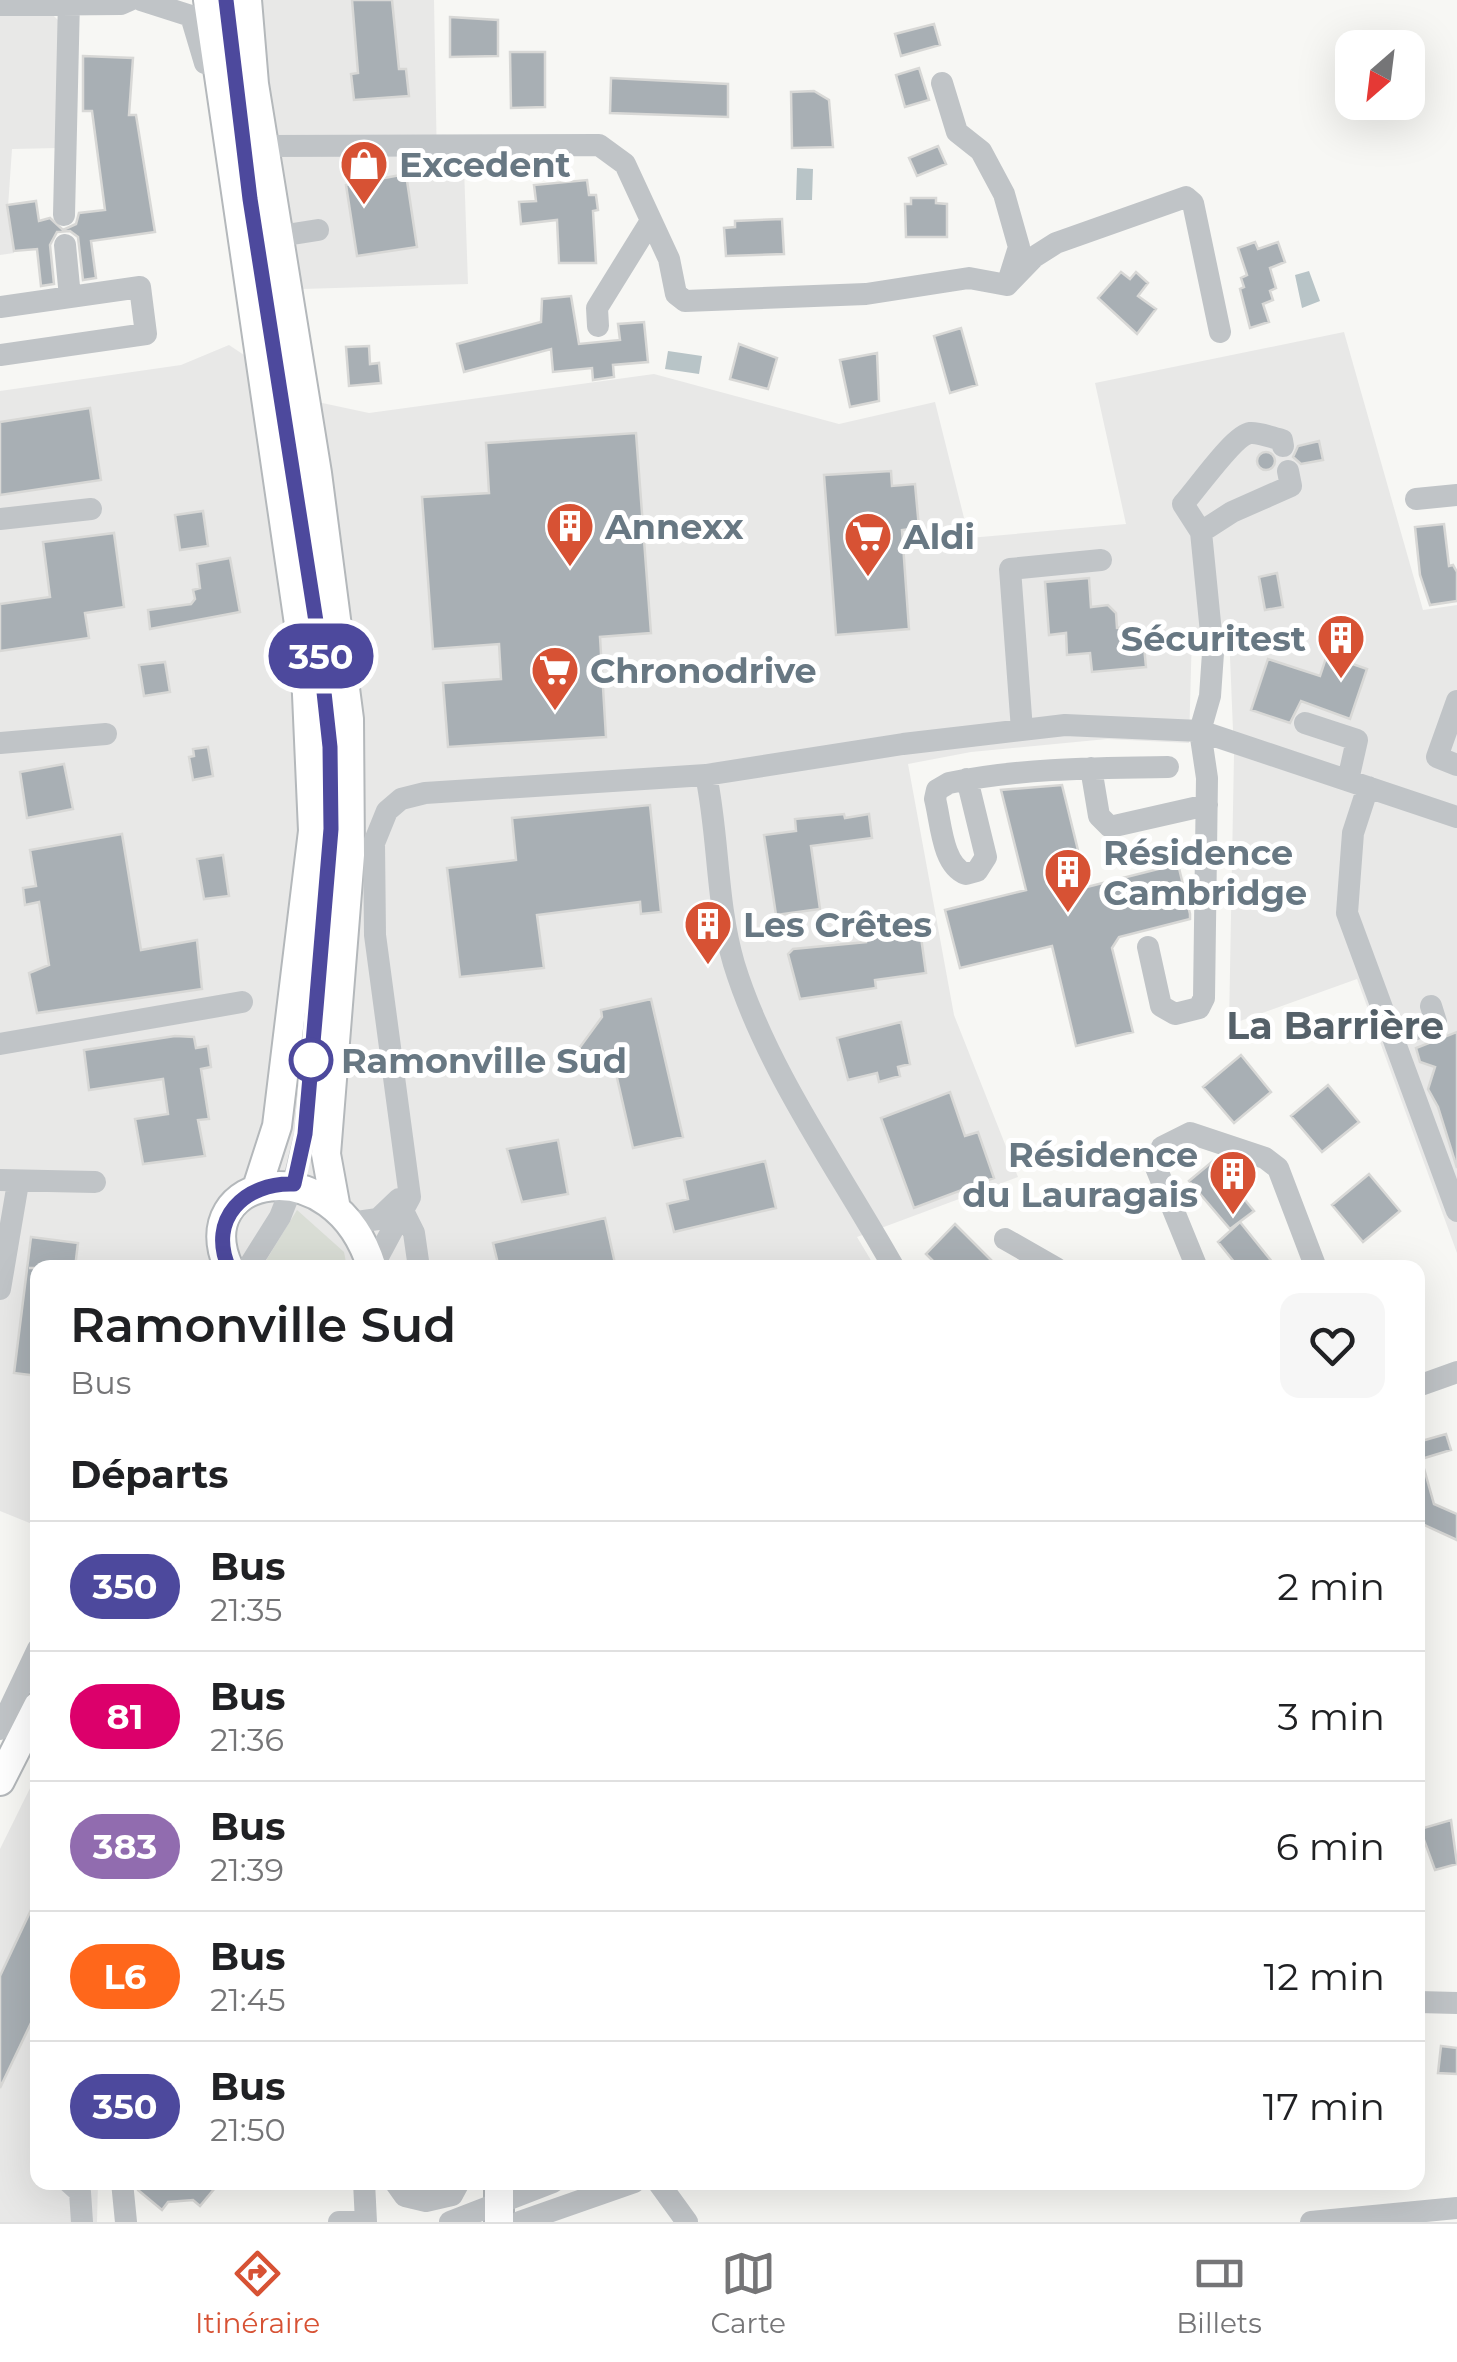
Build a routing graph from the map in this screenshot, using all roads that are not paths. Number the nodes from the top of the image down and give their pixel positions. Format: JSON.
{"nodes":[{"id":1,"x":130,"y":0,"type":"edge"},
{"id":2,"x":142,"y":0,"type":"edge"},
{"id":3,"x":208,"y":0,"type":"edge"},
{"id":4,"x":226,"y":0,"type":"edge"},
{"id":5,"x":247,"y":0,"type":"edge"},
{"id":6,"x":70,"y":2,"type":"edge"},
{"id":7,"x":0,"y":5,"type":"edge"},
{"id":8,"x":942,"y":84,"type":"dead end"},
{"id":9,"x":224,"y":137,"type":"junction"},
{"id":10,"x":266,"y":146,"type":"junction"},
{"id":11,"x":64,"y":215,"type":"dead end"},
{"id":12,"x":649,"y":224,"type":"junction"},
{"id":13,"x":318,"y":230,"type":"dead end"},
{"id":14,"x":280,"y":236,"type":"junction"},
{"id":15,"x":65,"y":245,"type":"dead end"},
{"id":16,"x":1007,"y":285,"type":"junction"},
{"id":17,"x":70,"y":297,"type":"junction"},
{"id":18,"x":0,"y":307,"type":"edge"},
{"id":19,"x":598,"y":326,"type":"dead end"},
{"id":20,"x":1220,"y":332,"type":"dead end"},
{"id":21,"x":0,"y":355,"type":"edge"},
{"id":22,"x":1283,"y":446,"type":"dead end"},
{"id":23,"x":1288,"y":471,"type":"dead end"},
{"id":24,"x":1457,"y":495,"type":"edge"},
{"id":25,"x":1416,"y":499,"type":"dead end"},
{"id":26,"x":90,"y":509,"type":"dead end"},
{"id":27,"x":0,"y":520,"type":"edge"},
{"id":28,"x":1201,"y":532,"type":"junction"},
{"id":29,"x":1101,"y":560,"type":"dead end"},
{"id":30,"x":1457,"y":701,"type":"edge"},
{"id":31,"x":1305,"y":723,"type":"dead end"},
{"id":32,"x":1022,"y":730,"type":"junction"},
{"id":33,"x":1200,"y":731,"type":"junction"},
{"id":34,"x":106,"y":734,"type":"dead end"},
{"id":35,"x":0,"y":743,"type":"edge"},
{"id":36,"x":1457,"y":764,"type":"edge"},
{"id":37,"x":1168,"y":767,"type":"dead end"},
{"id":38,"x":1090,"y":768,"type":"junction"},
{"id":39,"x":706,"y":775,"type":"junction"},
{"id":40,"x":968,"y":779,"type":"dead end"},
{"id":41,"x":1358,"y":784,"type":"junction"},
{"id":42,"x":1207,"y":805,"type":"junction"},
{"id":43,"x":1457,"y":817,"type":"edge"},
{"id":44,"x":1148,"y":948,"type":"dead end"},
{"id":45,"x":242,"y":1002,"type":"dead end"},
{"id":46,"x":1432,"y":1006,"type":"dead end"},
{"id":47,"x":1395,"y":1036,"type":"junction"},
{"id":48,"x":0,"y":1044,"type":"edge"},
{"id":49,"x":9,"y":1181,"type":"edge"},
{"id":50,"x":94,"y":1182,"type":"dead end"},
{"id":51,"x":408,"y":1182,"type":"junction"},
{"id":52,"x":294,"y":1184,"type":"junction"},
{"id":53,"x":257,"y":1188,"type":"junction"},
{"id":54,"x":403,"y":1211,"type":"junction"},
{"id":55,"x":1457,"y":1211,"type":"edge"},
{"id":56,"x":343,"y":1216,"type":"junction"},
{"id":57,"x":1005,"y":1239,"type":"dead end"},
{"id":58,"x":227,"y":1260,"type":"edge"},
{"id":59,"x":252,"y":1260,"type":"edge"},
{"id":60,"x":370,"y":1260,"type":"edge"},
{"id":61,"x":376,"y":1260,"type":"edge"},
{"id":62,"x":418,"y":1260,"type":"edge"},
{"id":63,"x":890,"y":1260,"type":"edge"},
{"id":64,"x":1042,"y":1260,"type":"edge"},
{"id":65,"x":1193,"y":1260,"type":"edge"},
{"id":66,"x":1313,"y":1260,"type":"edge"},
{"id":67,"x":0,"y":1289,"type":"edge"},
{"id":68,"x":1457,"y":1372,"type":"edge"},
{"id":69,"x":1425,"y":1383,"type":"edge"},
{"id":70,"x":30,"y":1666,"type":"edge"},
{"id":71,"x":30,"y":1722,"type":"edge"},
{"id":72,"x":0,"y":1729,"type":"edge"},
{"id":73,"x":0,"y":1781,"type":"edge"},
{"id":74,"x":1425,"y":2002,"type":"edge"},
{"id":75,"x":1457,"y":2003,"type":"edge"},
{"id":76,"x":78,"y":2190,"type":"edge"},
{"id":77,"x":123,"y":2190,"type":"edge"},
{"id":78,"x":364,"y":2190,"type":"edge"},
{"id":79,"x":401,"y":2190,"type":"edge"},
{"id":80,"x":455,"y":2190,"type":"edge"},
{"id":81,"x":531,"y":2190,"type":"edge"},
{"id":82,"x":612,"y":2190,"type":"edge"},
{"id":83,"x":664,"y":2190,"type":"edge"},
{"id":84,"x":499,"y":2202,"type":"edge"},
{"id":85,"x":1457,"y":2208,"type":"edge"},
{"id":86,"x":126,"y":2220,"type":"edge"},
{"id":87,"x":525,"y":2221,"type":"edge"},
{"id":88,"x":82,"y":2222,"type":"edge"},
{"id":89,"x":339,"y":2222,"type":"edge"},
{"id":90,"x":356,"y":2222,"type":"edge"},
{"id":91,"x":366,"y":2222,"type":"edge"},
{"id":92,"x":450,"y":2222,"type":"edge"},
{"id":93,"x":687,"y":2222,"type":"edge"},
{"id":94,"x":1312,"y":2222,"type":"edge"}],
"edges":[{"from":1,"to":6,"type":"street"},
{"from":2,"to":9,"type":"street"},
{"from":3,"to":9,"type":"main road"},
{"from":4,"to":52,"type":"street"},
{"from":5,"to":10,"type":"main road"},
{"from":6,"to":7,"type":"street"},
{"from":6,"to":11,"type":"street"},
{"from":8,"to":16,"type":"street"},
{"from":9,"to":53,"type":"main road"},
{"from":10,"to":12,"type":"street"},
{"from":10,"to":14,"type":"main road"},
{"from":12,"to":16,"type":"street"},
{"from":12,"to":19,"type":"street"},
{"from":13,"to":14,"type":"street"},
{"from":14,"to":56,"type":"main road"},
{"from":15,"to":17,"type":"street"},
{"from":16,"to":20,"type":"street"},
{"from":17,"to":18,"type":"street"},
{"from":17,"to":21,"type":"street"},
{"from":22,"to":28,"type":"street"},
{"from":23,"to":28,"type":"street"},
{"from":24,"to":25,"type":"street"},
{"from":26,"to":27,"type":"street"},
{"from":28,"to":33,"type":"street"},
{"from":29,"to":32,"type":"street"},
{"from":30,"to":36,"type":"street"},
{"from":31,"to":41,"type":"street"},
{"from":32,"to":33,"type":"street"},
{"from":32,"to":39,"type":"street"},
{"from":33,"to":41,"type":"street"},
{"from":33,"to":42,"type":"street"},
{"from":34,"to":35,"type":"street"},
{"from":37,"to":38,"type":"street"},
{"from":38,"to":40,"type":"street"},
{"from":38,"to":42,"type":"street"},
{"from":39,"to":51,"type":"street"},
{"from":39,"to":63,"type":"street"},
{"from":41,"to":43,"type":"street"},
{"from":41,"to":47,"type":"street"},
{"from":42,"to":44,"type":"street"},
{"from":45,"to":48,"type":"street"},
{"from":46,"to":47,"type":"street"},
{"from":47,"to":55,"type":"street"},
{"from":49,"to":50,"type":"street"},
{"from":49,"to":67,"type":"street"},
{"from":51,"to":54,"type":"street"},
{"from":51,"to":56,"type":"street"},
{"from":52,"to":53,"type":"main road"},
{"from":52,"to":56,"type":"main road"},
{"from":52,"to":59,"type":"street"},
{"from":53,"to":58,"type":"main road"},
{"from":54,"to":61,"type":"street"},
{"from":54,"to":62,"type":"street"},
{"from":56,"to":60,"type":"main road"},
{"from":57,"to":64,"type":"street"},
{"from":65,"to":66,"type":"street"},
{"from":68,"to":69,"type":"street"},
{"from":70,"to":72,"type":"street"},
{"from":71,"to":73,"type":"main road"},
{"from":74,"to":75,"type":"street"},
{"from":76,"to":88,"type":"street"},
{"from":77,"to":86,"type":"street"},
{"from":78,"to":91,"type":"street"},
{"from":79,"to":80,"type":"street"},
{"from":81,"to":84,"type":"street"},
{"from":82,"to":87,"type":"street"},
{"from":83,"to":93,"type":"street"},
{"from":84,"to":87,"type":"street"},
{"from":84,"to":92,"type":"street"},
{"from":85,"to":94,"type":"street"},
{"from":89,"to":90,"type":"street"}]}
